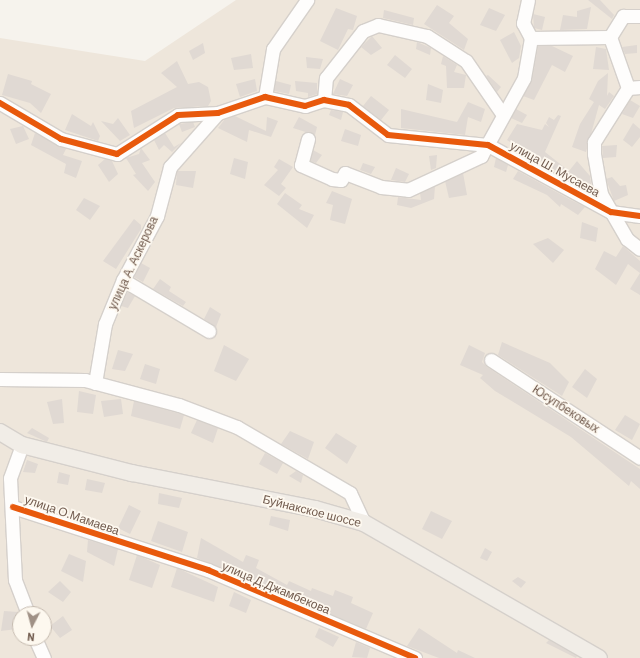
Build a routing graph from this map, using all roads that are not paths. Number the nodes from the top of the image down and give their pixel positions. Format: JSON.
{"nodes":[{"id":1,"x":307,"y":0,"type":"edge"},
{"id":2,"x":528,"y":0,"type":"edge"},
{"id":3,"x":640,"y":16,"type":"edge"},
{"id":4,"x":610,"y":37,"type":"junction"},
{"id":5,"x":531,"y":38,"type":"junction"},
{"id":6,"x":634,"y":88,"type":"edge"},
{"id":7,"x":265,"y":97,"type":"junction"},
{"id":8,"x":324,"y":100,"type":"junction"},
{"id":9,"x":0,"y":103,"type":"edge"},
{"id":10,"x":501,"y":112,"type":"dead end"},
{"id":11,"x":218,"y":113,"type":"junction"},
{"id":12,"x":308,"y":139,"type":"dead end"},
{"id":13,"x":488,"y":145,"type":"junction"},
{"id":14,"x":611,"y":212,"type":"junction"},
{"id":15,"x":640,"y":216,"type":"edge"},
{"id":16,"x":640,"y":250,"type":"edge"},
{"id":17,"x":123,"y":280,"type":"junction"},
{"id":18,"x":209,"y":331,"type":"dead end"},
{"id":19,"x":491,"y":360,"type":"dead end"},
{"id":20,"x":0,"y":380,"type":"edge"},
{"id":21,"x":95,"y":383,"type":"junction"},
{"id":22,"x":0,"y":432,"type":"edge"},
{"id":23,"x":22,"y":445,"type":"junction"},
{"id":24,"x":640,"y":458,"type":"edge"},
{"id":25,"x":5,"y":481,"type":"edge"},
{"id":26,"x":13,"y":507,"type":"junction"},
{"id":27,"x":364,"y":523,"type":"junction"},
{"id":28,"x":124,"y":545,"type":"joint"},
{"id":29,"x":25,"y":606,"type":"edge"},
{"id":30,"x":39,"y":646,"type":"edge"},
{"id":31,"x":44,"y":658,"type":"edge"},
{"id":32,"x":415,"y":658,"type":"edge"},
{"id":33,"x":598,"y":658,"type":"edge"}],
"edges":[{"from":1,"to":7,"type":"street"},
{"from":2,"to":5,"type":"street"},
{"from":3,"to":4,"type":"street"},
{"from":4,"to":5,"type":"street"},
{"from":4,"to":6,"type":"street"},
{"from":5,"to":13,"type":"street"},
{"from":6,"to":14,"type":"street"},
{"from":7,"to":8,"type":"street"},
{"from":7,"to":11,"type":"street"},
{"from":8,"to":10,"type":"street"},
{"from":8,"to":13,"type":"street"},
{"from":9,"to":11,"type":"street"},
{"from":11,"to":17,"type":"street","name":"улица А. Аскерова"},
{"from":12,"to":13,"type":"street"},
{"from":13,"to":14,"type":"street","name":"улица Ш. Мусаева"},
{"from":14,"to":15,"type":"street"},
{"from":14,"to":16,"type":"street"},
{"from":17,"to":18,"type":"street"},
{"from":17,"to":21,"type":"street","name":"улица А. Аскерова"},
{"from":19,"to":24,"type":"street","name":"Юсупбековых"},
{"from":20,"to":21,"type":"street"},
{"from":21,"to":27,"type":"street"},
{"from":22,"to":23,"type":"main road","name":"Буйнакское шоссе"},
{"from":23,"to":25,"type":"street"},
{"from":23,"to":27,"type":"main road","name":"Буйнакское шоссе"},
{"from":25,"to":26,"type":"street","name":"улица О.Мамаева"},
{"from":26,"to":28,"type":"street","name":"улица О.Мамаева"},
{"from":26,"to":29,"type":"street","name":"улица О.Мамаева"},
{"from":27,"to":33,"type":"main road","name":"Буйнакское шоссе"},
{"from":28,"to":32,"type":"street","name":"улица Д.Джамбекова"},
{"from":30,"to":31,"type":"street"}]}
